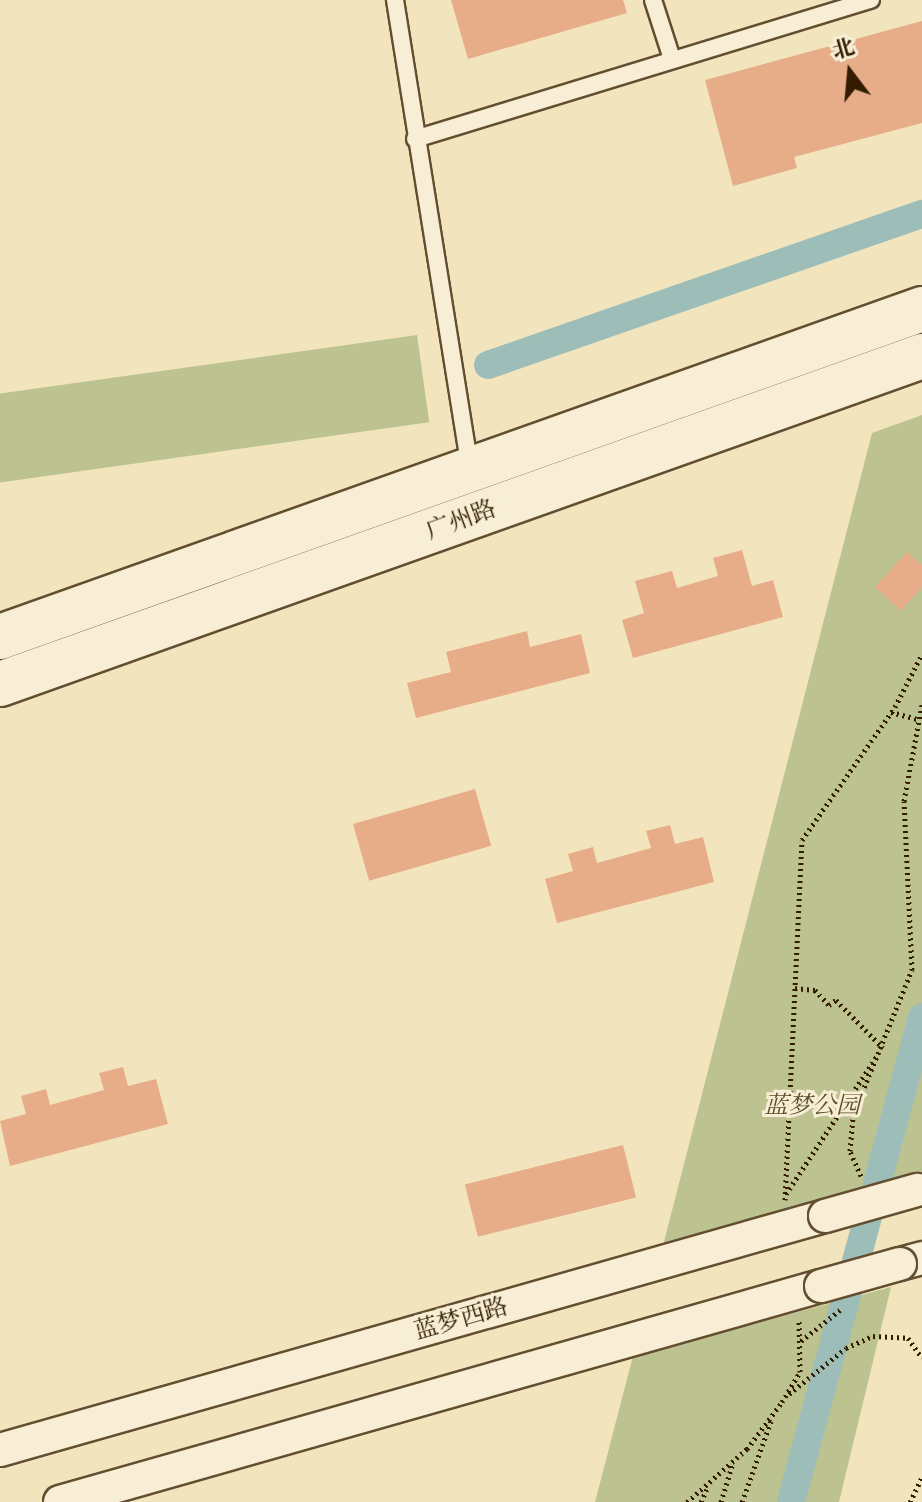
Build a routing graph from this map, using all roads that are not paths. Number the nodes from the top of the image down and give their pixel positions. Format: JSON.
{"nodes":[{"id":1,"x":395,"y":0,"type":"edge"},
{"id":2,"x":653,"y":0,"type":"edge"},
{"id":3,"x":871,"y":0,"type":"edge"},
{"id":4,"x":672,"y":59,"type":"junction"},
{"id":5,"x":415,"y":139,"type":"junction"},
{"id":6,"x":922,"y":309,"type":"edge"},
{"id":7,"x":922,"y":356,"type":"edge"},
{"id":8,"x":470,"y":470,"type":"junction"},
{"id":9,"x":0,"y":637,"type":"edge"},
{"id":10,"x":0,"y":684,"type":"edge"},
{"id":11,"x":920,"y":1190,"type":"edge"},
{"id":12,"x":911,"y":1261,"type":"edge"},
{"id":13,"x":0,"y":1450,"type":"edge"},
{"id":14,"x":60,"y":1502,"type":"edge"}],
"edges":[{"from":1,"to":5,"type":"lane"},
{"from":2,"to":4,"type":"lane"},
{"from":3,"to":4,"type":"lane"},
{"from":4,"to":5,"type":"lane"},
{"from":5,"to":8,"type":"lane"},
{"from":6,"to":8,"type":"main road","name":"广州路"},
{"from":7,"to":10,"type":"main road","name":"广州路"},
{"from":8,"to":9,"type":"main road","name":"广州路"},
{"from":11,"to":13,"type":"street","name":"蓝梦西路","bridge":true},
{"from":12,"to":14,"type":"street","bridge":true}]}
